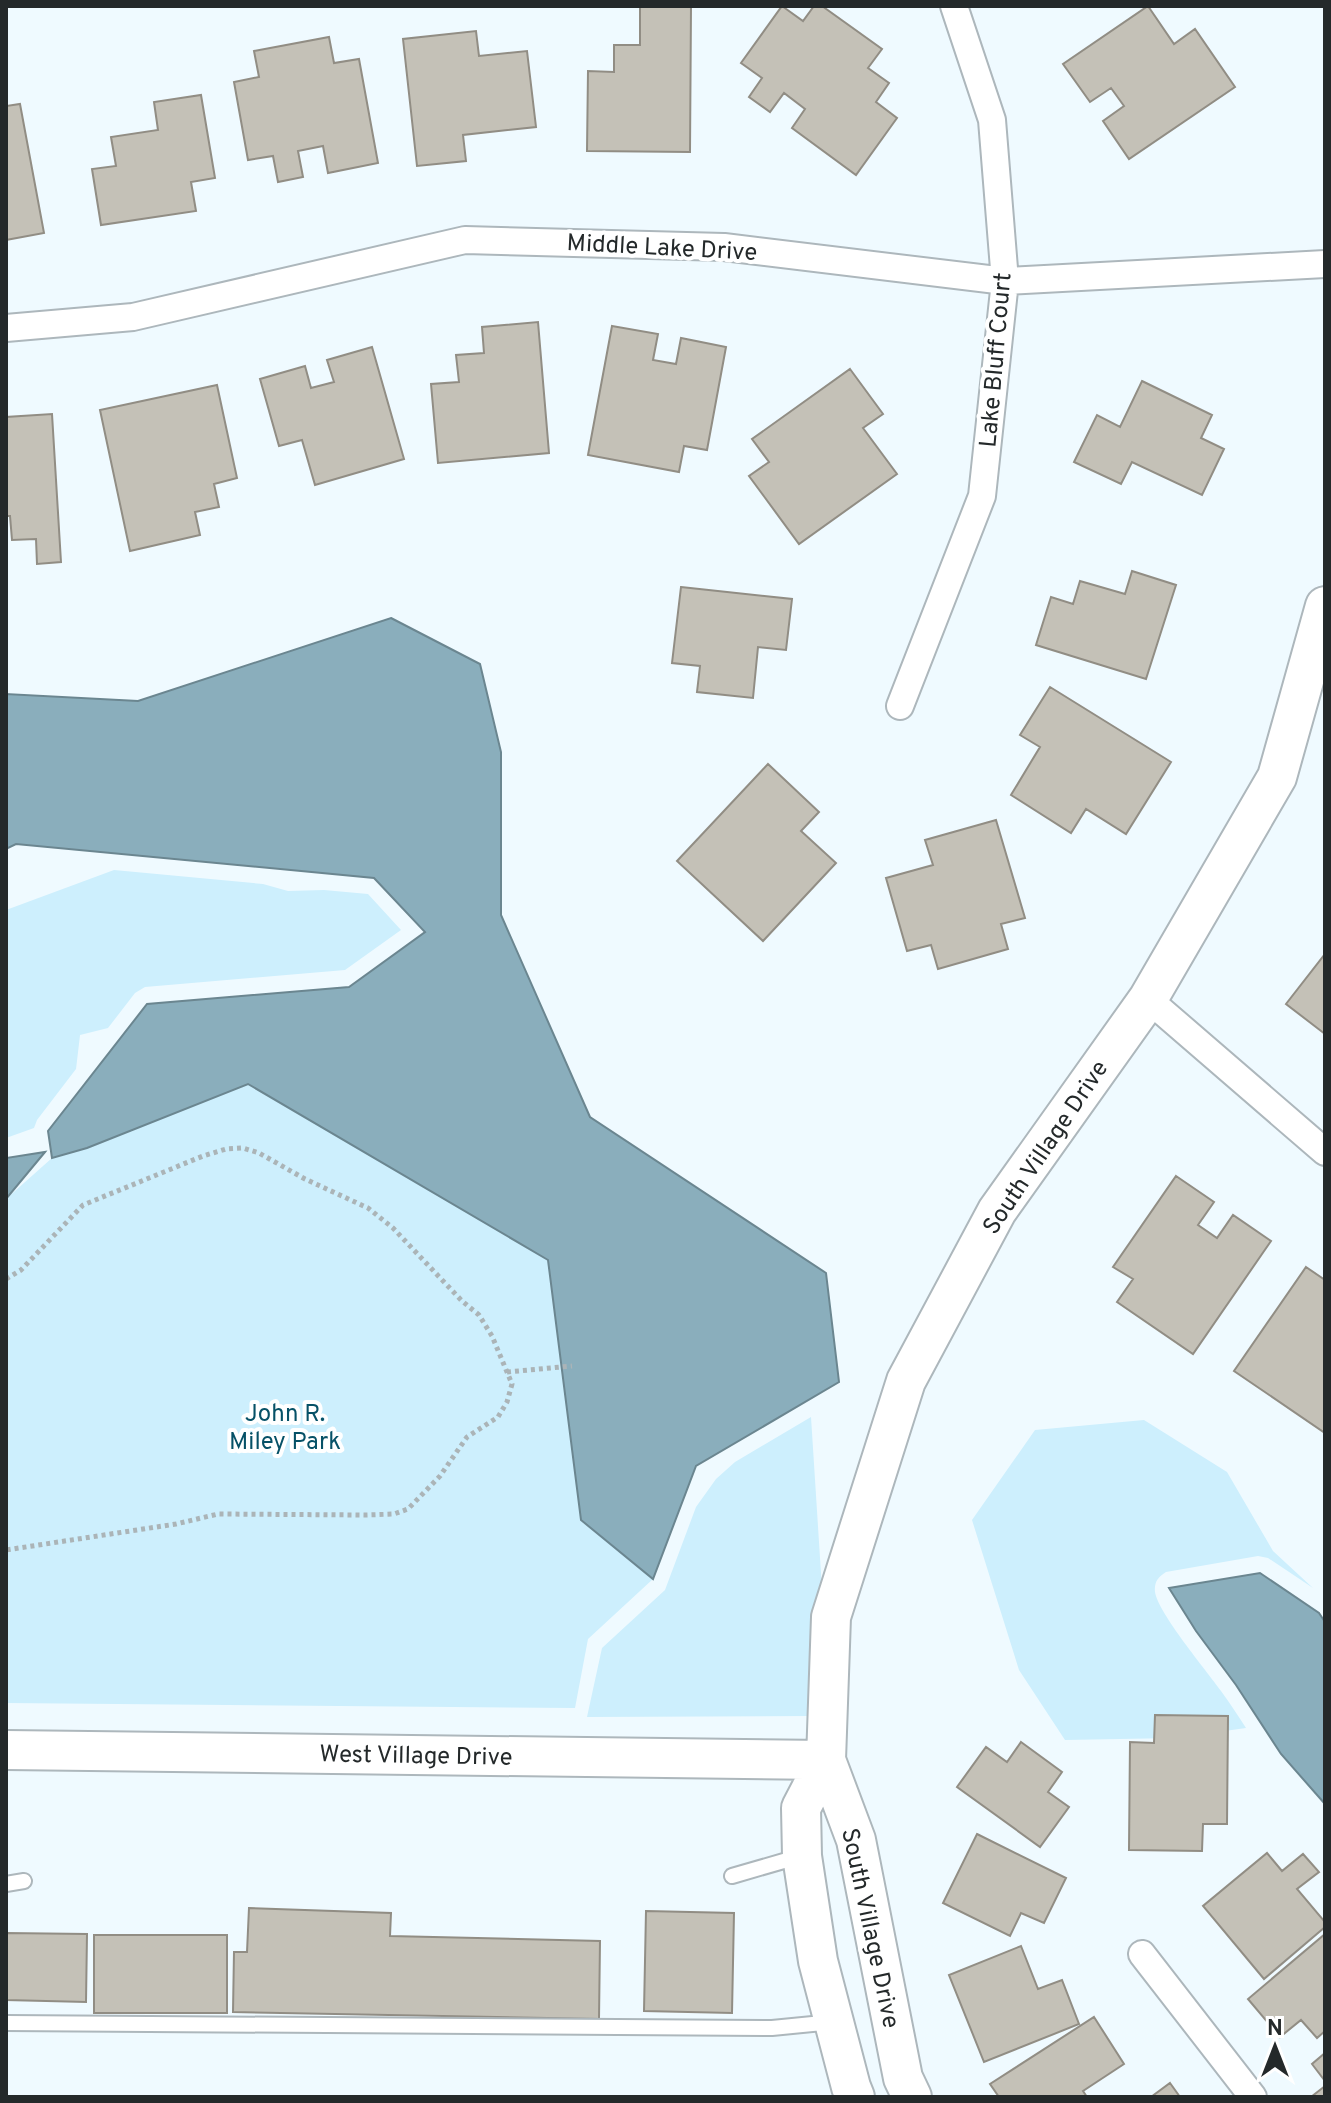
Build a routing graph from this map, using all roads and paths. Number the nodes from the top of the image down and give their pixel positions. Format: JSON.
{"nodes":[{"id":1,"x":954,"y":6,"type":"edge"},
{"id":2,"x":1325,"y":264,"type":"edge"},
{"id":3,"x":1005,"y":281,"type":"junction"},
{"id":4,"x":6,"y":328,"type":"edge"},
{"id":5,"x":1325,"y":606,"type":"edge"},
{"id":6,"x":900,"y":706,"type":"dead end"},
{"id":7,"x":1148,"y":999,"type":"junction"},
{"id":8,"x":1325,"y":1152,"type":"edge"},
{"id":9,"x":6,"y":1279,"type":"edge"},
{"id":10,"x":572,"y":1366,"type":"dead end"},
{"id":11,"x":507,"y":1372,"type":"junction"},
{"id":12,"x":6,"y":1550,"type":"edge"},
{"id":13,"x":6,"y":1750,"type":"edge"},
{"id":14,"x":826,"y":1760,"type":"junction"},
{"id":15,"x":802,"y":1856,"type":"junction"},
{"id":16,"x":732,"y":1876,"type":"dead end"},
{"id":17,"x":24,"y":1881,"type":"dead end"},
{"id":18,"x":6,"y":1884,"type":"edge"},
{"id":19,"x":1142,"y":1954,"type":"dead end"},
{"id":20,"x":834,"y":2022,"type":"junction"},
{"id":21,"x":6,"y":2023,"type":"edge"},
{"id":22,"x":855,"y":2097,"type":"edge"},
{"id":23,"x":912,"y":2097,"type":"edge"},
{"id":24,"x":1253,"y":2097,"type":"edge"}],
"edges":[{"from":1,"to":3,"type":"street","name":"Lake Bluff Court"},
{"from":2,"to":3,"type":"street","name":"Middle Lake Drive"},
{"from":3,"to":4,"type":"street","name":"Middle Lake Drive"},
{"from":3,"to":6,"type":"street","name":"Lake Bluff Court"},
{"from":5,"to":7,"type":"street","name":"South Village Drive"},
{"from":7,"to":8,"type":"street"},
{"from":7,"to":14,"type":"street","name":"South Village Drive"},
{"from":9,"to":11,"type":"path"},
{"from":10,"to":11,"type":"path"},
{"from":11,"to":12,"type":"path"},
{"from":13,"to":14,"type":"street","name":"West Village Drive"},
{"from":14,"to":15,"type":"street","name":"South Village Drive"},
{"from":14,"to":23,"type":"street","name":"South Village Drive"},
{"from":15,"to":16,"type":"lane"},
{"from":15,"to":20,"type":"street","name":"South Village Drive"},
{"from":17,"to":18,"type":"lane"},
{"from":19,"to":24,"type":"street"},
{"from":20,"to":21,"type":"lane"},
{"from":20,"to":22,"type":"street","name":"South Village Drive"}]}
